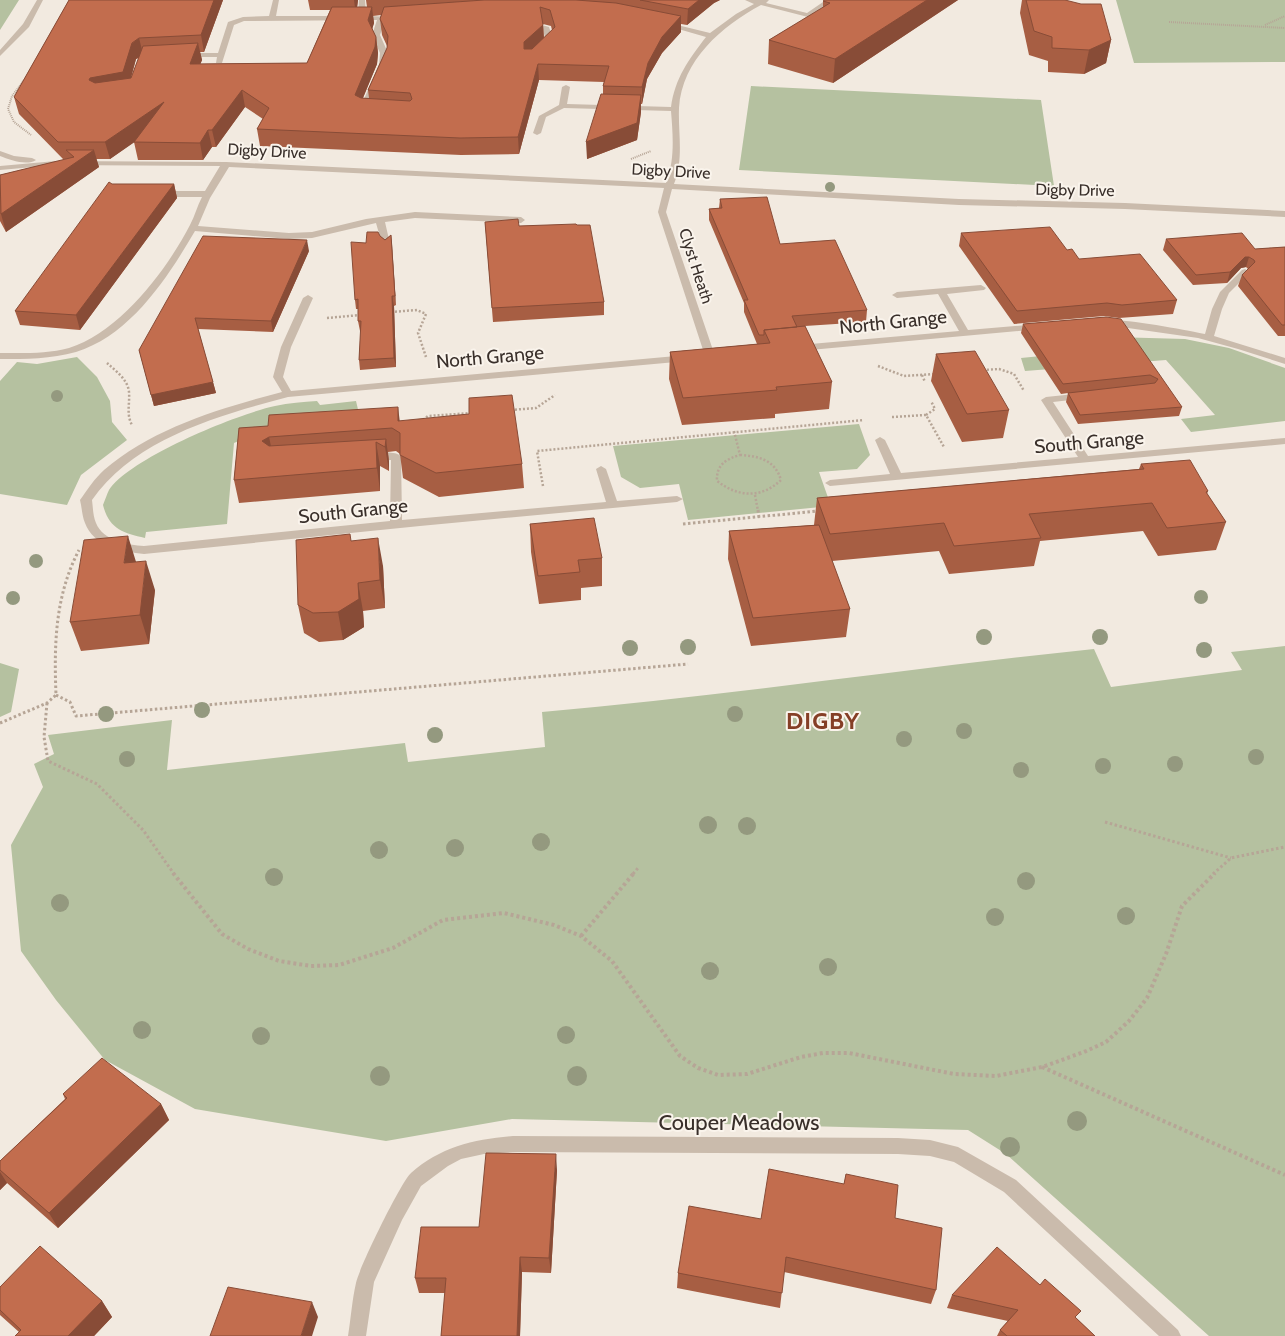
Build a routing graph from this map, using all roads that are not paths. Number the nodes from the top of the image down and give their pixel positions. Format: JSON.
{"nodes":[{"id":1,"x":40,"y":0,"type":"edge"},
{"id":2,"x":276,"y":0,"type":"edge"},
{"id":3,"x":362,"y":0,"type":"edge"},
{"id":4,"x":748,"y":0,"type":"edge"},
{"id":5,"x":831,"y":0,"type":"edge"},
{"id":6,"x":762,"y":2,"type":"edge"},
{"id":7,"x":272,"y":18,"type":"junction"},
{"id":8,"x":409,"y":18,"type":"edge"},
{"id":9,"x":362,"y":20,"type":"junction"},
{"id":10,"x":381,"y":20,"type":"junction"},
{"id":11,"x":655,"y":22,"type":"edge"},
{"id":12,"x":545,"y":27,"type":"edge"},
{"id":13,"x":711,"y":36,"type":"junction"},
{"id":14,"x":0,"y":54,"type":"edge"},
{"id":15,"x":220,"y":54,"type":"junction"},
{"id":16,"x":172,"y":56,"type":"edge"},
{"id":17,"x":536,"y":56,"type":"edge"},
{"id":18,"x":218,"y":68,"type":"edge"},
{"id":19,"x":566,"y":87,"type":"dead end"},
{"id":20,"x":563,"y":106,"type":"junction"},
{"id":21,"x":675,"y":109,"type":"junction"},
{"id":22,"x":370,"y":112,"type":"edge"},
{"id":23,"x":538,"y":133,"type":"dead end"},
{"id":24,"x":0,"y":154,"type":"edge"},
{"id":25,"x":56,"y":163,"type":"junction"},
{"id":26,"x":226,"y":164,"type":"junction"},
{"id":27,"x":0,"y":168,"type":"edge"},
{"id":28,"x":669,"y":186,"type":"junction"},
{"id":29,"x":153,"y":194,"type":"edge"},
{"id":30,"x":208,"y":194,"type":"junction"},
{"id":31,"x":1285,"y":214,"type":"edge"},
{"id":32,"x":380,"y":220,"type":"junction"},
{"id":33,"x":521,"y":220,"type":"dead end"},
{"id":34,"x":193,"y":228,"type":"junction"},
{"id":35,"x":386,"y":244,"type":"edge"},
{"id":36,"x":1245,"y":272,"type":"edge"},
{"id":37,"x":981,"y":288,"type":"dead end"},
{"id":38,"x":941,"y":292,"type":"junction"},
{"id":39,"x":896,"y":295,"type":"dead end"},
{"id":40,"x":308,"y":298,"type":"dead end"},
{"id":41,"x":1095,"y":322,"type":"edge"},
{"id":42,"x":1048,"y":326,"type":"edge"},
{"id":43,"x":965,"y":333,"type":"junction"},
{"id":44,"x":1209,"y":337,"type":"junction"},
{"id":45,"x":789,"y":349,"type":"edge"},
{"id":46,"x":715,"y":355,"type":"joint"},
{"id":47,"x":4,"y":356,"type":"edge"},
{"id":48,"x":1285,"y":361,"type":"edge"},
{"id":49,"x":0,"y":364,"type":"edge"},
{"id":50,"x":288,"y":394,"type":"junction"},
{"id":51,"x":1092,"y":395,"type":"edge"},
{"id":52,"x":880,"y":440,"type":"dead end"},
{"id":53,"x":1285,"y":441,"type":"edge"},
{"id":54,"x":358,"y":459,"type":"edge"},
{"id":55,"x":1085,"y":460,"type":"junction"},
{"id":56,"x":601,"y":470,"type":"dead end"},
{"id":57,"x":897,"y":477,"type":"junction"},
{"id":58,"x":830,"y":483,"type":"road end"},
{"id":59,"x":677,"y":499,"type":"road end"},
{"id":60,"x":613,"y":505,"type":"junction"},
{"id":61,"x":396,"y":525,"type":"junction"},
{"id":62,"x":100,"y":535,"type":"joint"},
{"id":63,"x":357,"y":1336,"type":"edge"},
{"id":64,"x":1172,"y":1336,"type":"edge"}],
"edges":[{"from":1,"to":14,"type":"street"},
{"from":2,"to":7,"type":"street"},
{"from":3,"to":9,"type":"street"},
{"from":4,"to":6,"type":"street"},
{"from":5,"to":6,"type":"street"},
{"from":6,"to":13,"type":"street","name":"Clyst Heath"},
{"from":7,"to":9,"type":"street"},
{"from":7,"to":15,"type":"street"},
{"from":8,"to":10,"type":"street"},
{"from":9,"to":10,"type":"street"},
{"from":10,"to":22,"type":"street"},
{"from":11,"to":13,"type":"street"},
{"from":12,"to":17,"type":"street"},
{"from":13,"to":21,"type":"street","name":"Clyst Heath"},
{"from":15,"to":16,"type":"street"},
{"from":15,"to":18,"type":"street"},
{"from":19,"to":20,"type":"street"},
{"from":20,"to":21,"type":"street"},
{"from":20,"to":23,"type":"street"},
{"from":21,"to":28,"type":"street","name":"Clyst Heath"},
{"from":24,"to":25,"type":"street","name":"Digby Drive"},
{"from":25,"to":26,"type":"street","name":"Digby Drive"},
{"from":25,"to":27,"type":"street","name":"Digby Drive"},
{"from":26,"to":28,"type":"street","name":"Digby Drive"},
{"from":26,"to":30,"type":"street"},
{"from":28,"to":31,"type":"street","name":"Digby Drive"},
{"from":28,"to":46,"type":"street","name":"Clyst Heath"},
{"from":29,"to":30,"type":"street"},
{"from":30,"to":34,"type":"street"},
{"from":32,"to":33,"type":"street"},
{"from":32,"to":34,"type":"street"},
{"from":32,"to":35,"type":"street"},
{"from":34,"to":47,"type":"street"},
{"from":36,"to":44,"type":"street"},
{"from":37,"to":38,"type":"street","name":"North Grange"},
{"from":38,"to":39,"type":"street","name":"North Grange"},
{"from":38,"to":43,"type":"street","name":"North Grange"},
{"from":40,"to":50,"type":"street"},
{"from":41,"to":44,"type":"street"},
{"from":42,"to":43,"type":"street","name":"North Grange"},
{"from":43,"to":45,"type":"street","name":"North Grange"},
{"from":44,"to":48,"type":"street"},
{"from":46,"to":50,"type":"street","name":"North Grange"},
{"from":47,"to":49,"type":"street"},
{"from":50,"to":62,"type":"street","name":"North Grange"},
{"from":51,"to":55,"type":"street"},
{"from":52,"to":57,"type":"street"},
{"from":53,"to":55,"type":"street","name":"South Grange"},
{"from":54,"to":61,"type":"street"},
{"from":55,"to":57,"type":"street","name":"South Grange"},
{"from":56,"to":60,"type":"street"},
{"from":57,"to":58,"type":"street","name":"South Grange"},
{"from":59,"to":60,"type":"street","name":"South Grange"},
{"from":60,"to":61,"type":"street","name":"South Grange"},
{"from":61,"to":62,"type":"street","name":"South Grange"},
{"from":63,"to":64,"type":"street","name":"Couper Meadows"}]}
